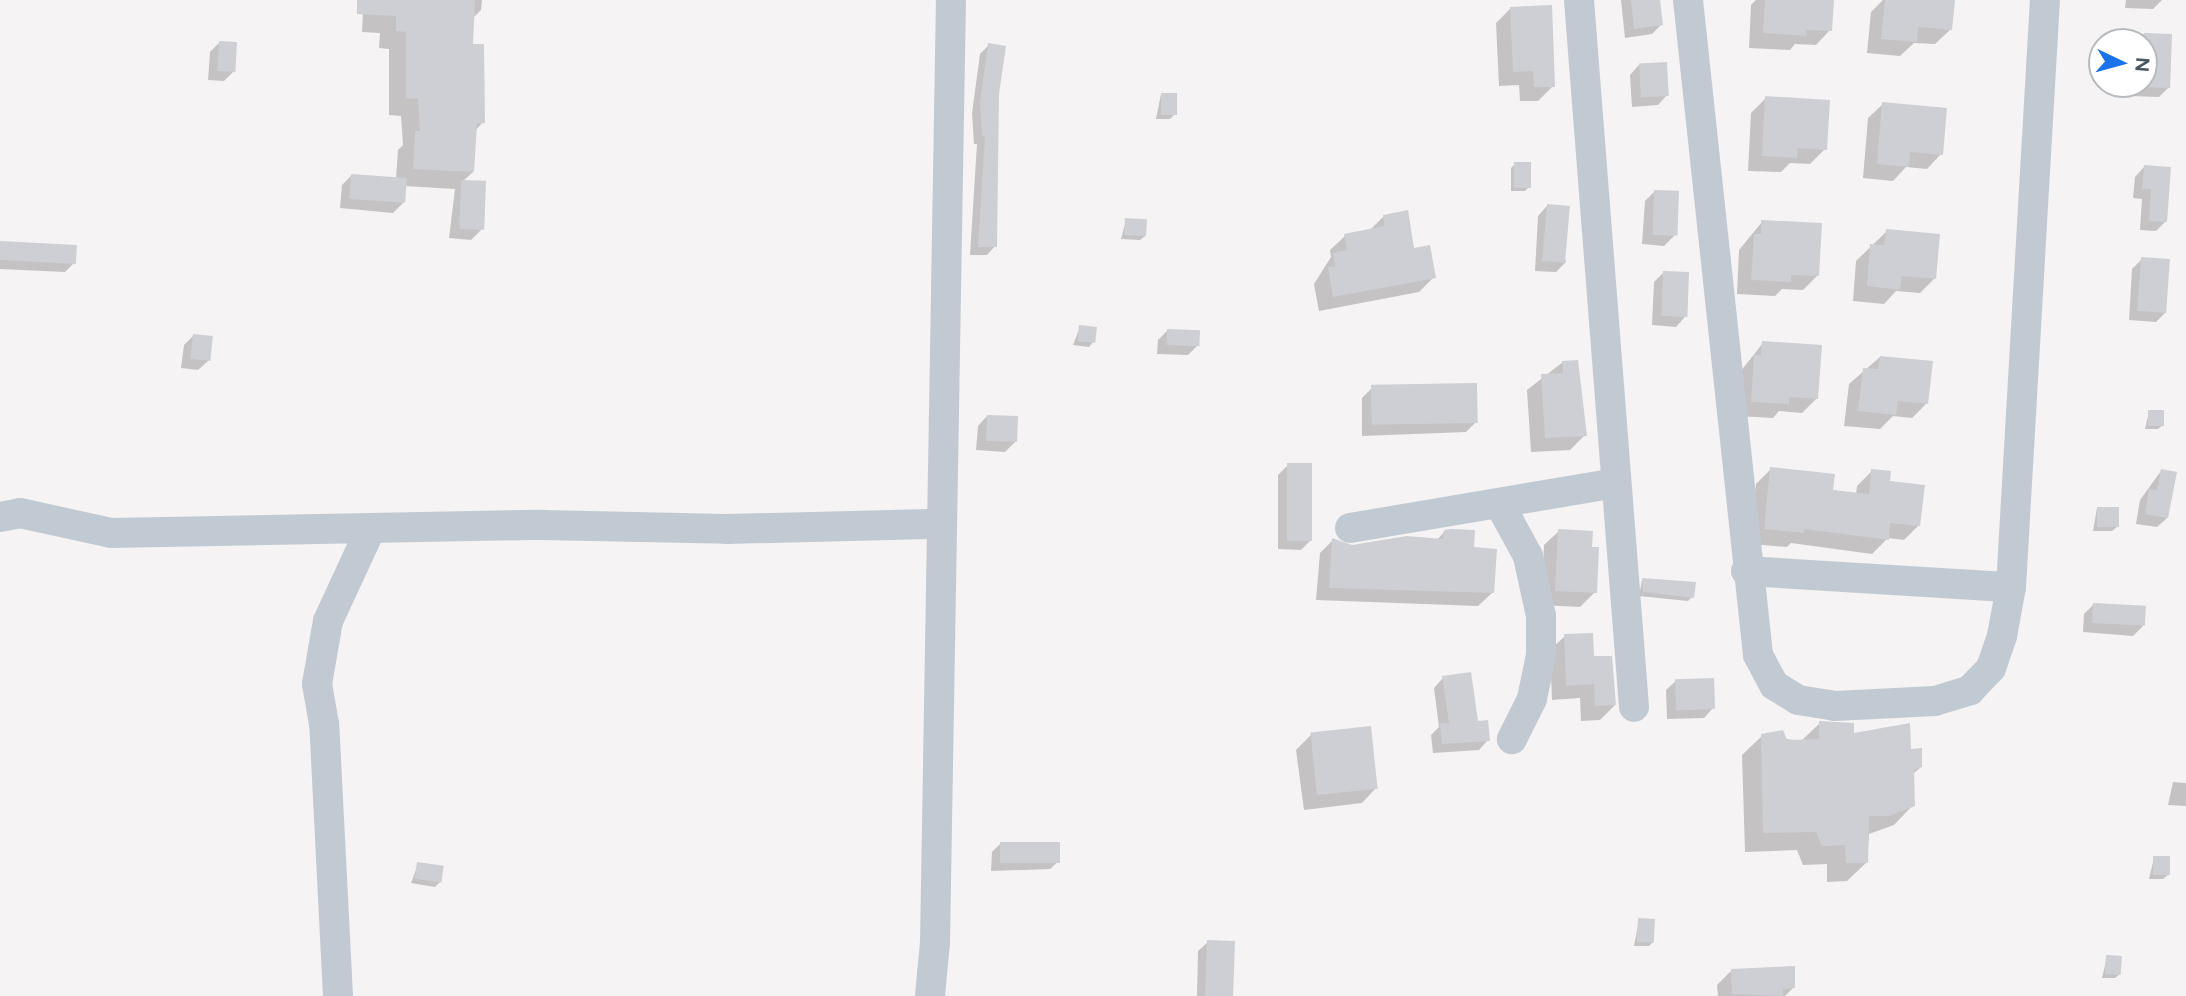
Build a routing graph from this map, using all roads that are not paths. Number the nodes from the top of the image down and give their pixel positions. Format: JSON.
{"nodes":[{"id":1,"x":951,"y":0,"type":"edge"},
{"id":2,"x":1579,"y":0,"type":"edge"},
{"id":3,"x":1688,"y":0,"type":"edge"},
{"id":4,"x":2045,"y":0,"type":"edge"},
{"id":5,"x":1616,"y":483,"type":"junction"},
{"id":6,"x":1499,"y":503,"type":"junction"},
{"id":7,"x":0,"y":517,"type":"edge"},
{"id":8,"x":939,"y":524,"type":"junction"},
{"id":9,"x":371,"y":528,"type":"junction"},
{"id":10,"x":1350,"y":528,"type":"dead end"},
{"id":11,"x":1746,"y":571,"type":"junction"},
{"id":12,"x":2011,"y":587,"type":"junction"},
{"id":13,"x":1633,"y":708,"type":"dead end"},
{"id":14,"x":1512,"y":739,"type":"dead end"},
{"id":15,"x":338,"y":996,"type":"edge"},
{"id":16,"x":930,"y":996,"type":"edge"}],
"edges":[{"from":1,"to":8,"type":"street"},
{"from":2,"to":5,"type":"street"},
{"from":3,"to":11,"type":"street"},
{"from":4,"to":12,"type":"street"},
{"from":5,"to":6,"type":"street"},
{"from":5,"to":13,"type":"street"},
{"from":6,"to":10,"type":"street"},
{"from":6,"to":14,"type":"street"},
{"from":7,"to":9,"type":"street"},
{"from":8,"to":9,"type":"street"},
{"from":8,"to":16,"type":"street"},
{"from":9,"to":15,"type":"street"},
{"from":11,"to":12,"type":"street"},
{"from":11,"to":12,"type":"street"}]}
